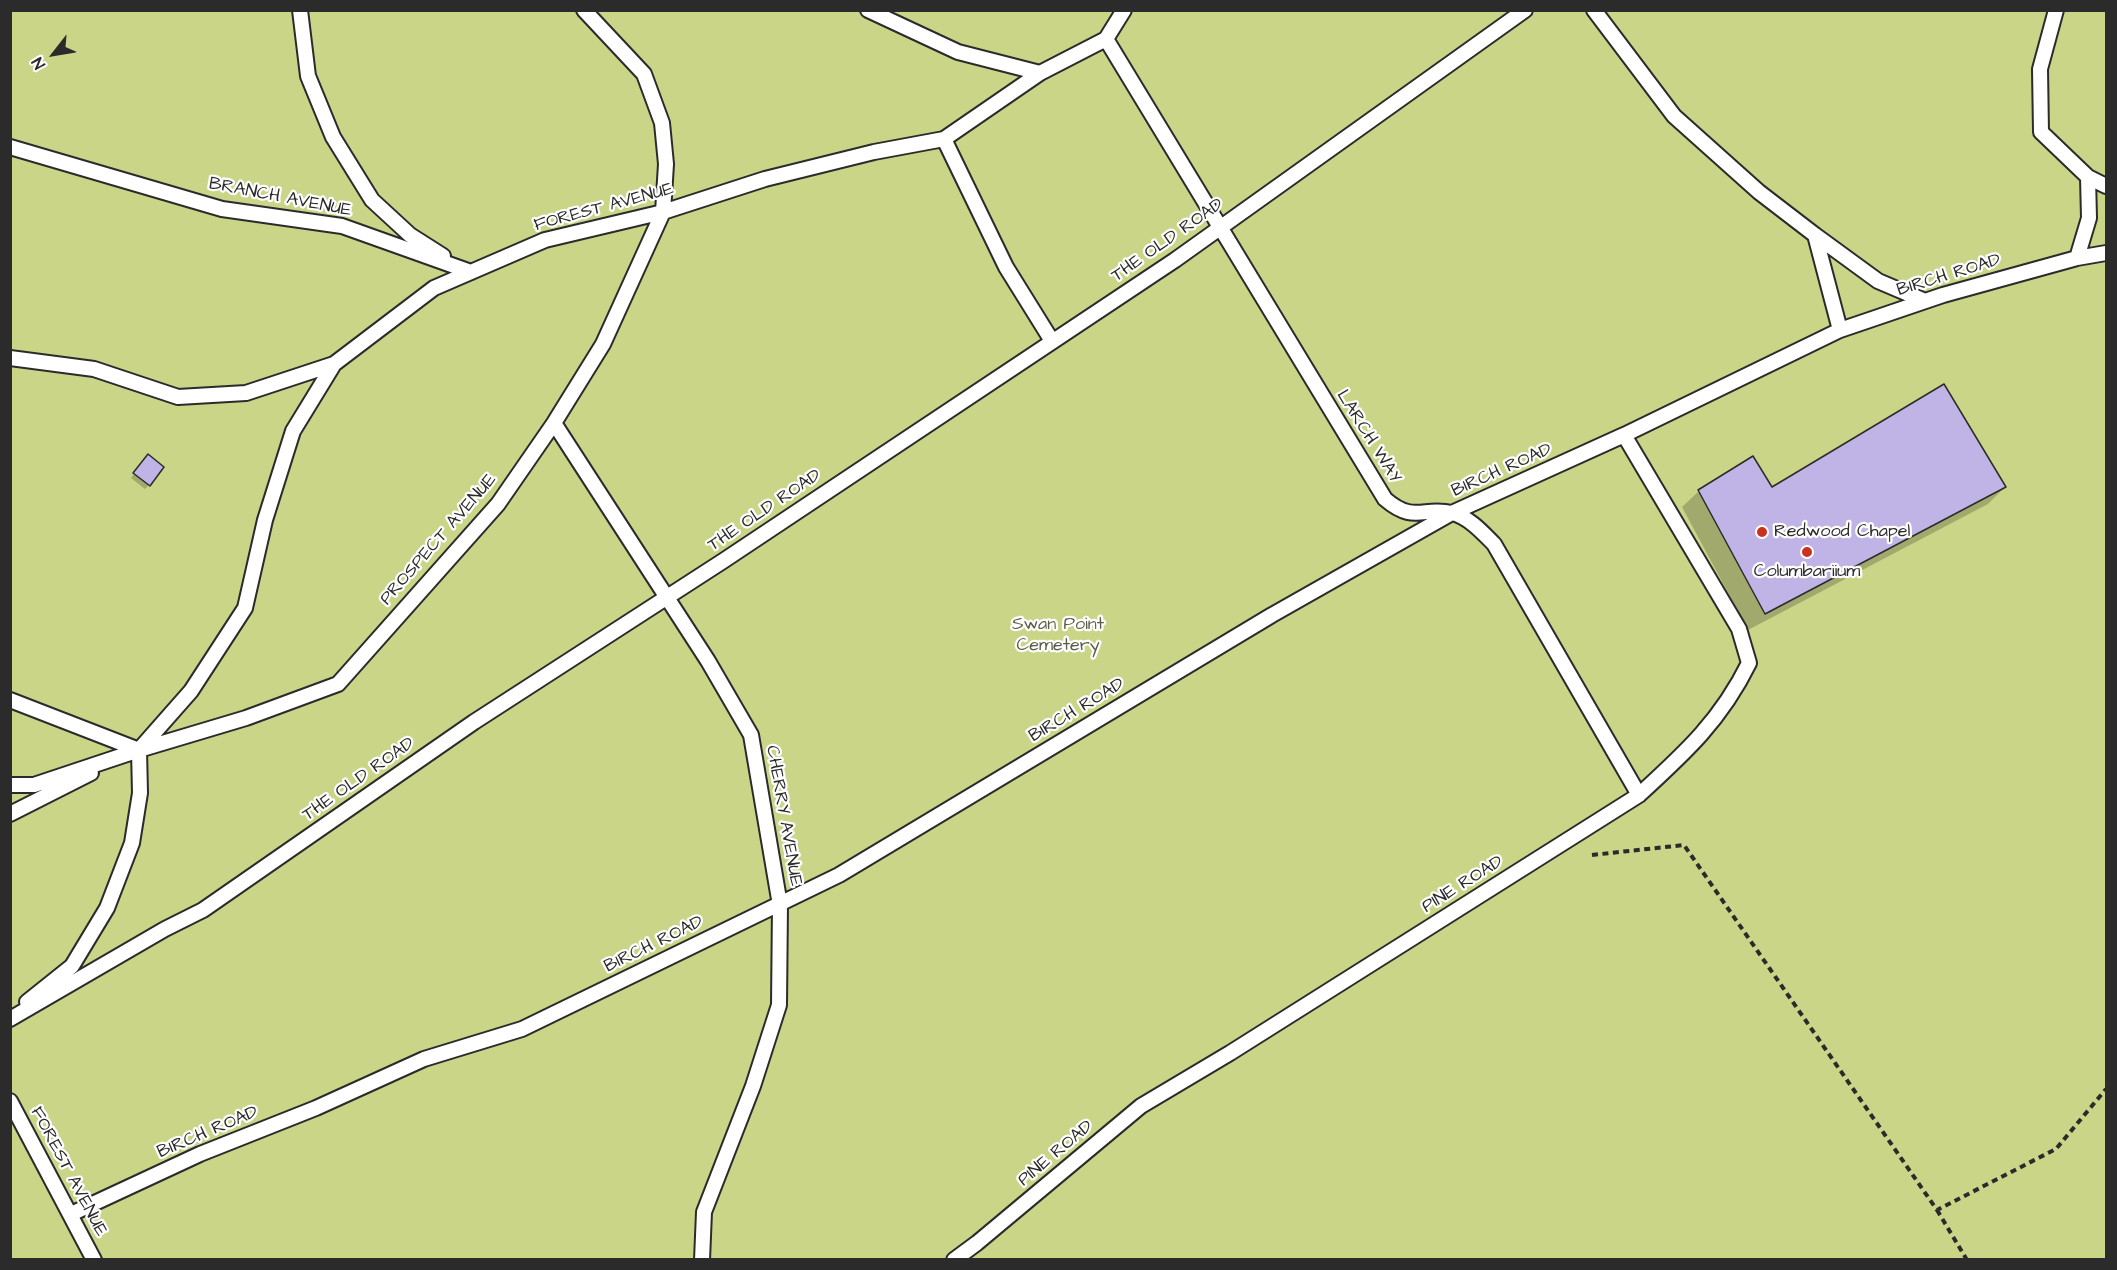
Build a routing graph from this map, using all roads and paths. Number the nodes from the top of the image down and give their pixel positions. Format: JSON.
{"nodes":[{"id":1,"x":300,"y":10,"type":"edge"},
{"id":2,"x":584,"y":10,"type":"edge"},
{"id":3,"x":868,"y":10,"type":"edge"},
{"id":4,"x":1124,"y":10,"type":"edge"},
{"id":5,"x":1524,"y":10,"type":"edge"},
{"id":6,"x":1594,"y":10,"type":"edge"},
{"id":7,"x":2056,"y":10,"type":"edge"},
{"id":8,"x":1106,"y":39,"type":"junction"},
{"id":9,"x":1040,"y":73,"type":"junction"},
{"id":10,"x":944,"y":139,"type":"junction"},
{"id":11,"x":10,"y":147,"type":"edge"},
{"id":12,"x":2088,"y":177,"type":"junction"},
{"id":13,"x":2106,"y":186,"type":"edge"},
{"id":14,"x":663,"y":212,"type":"junction"},
{"id":15,"x":1219,"y":228,"type":"junction"},
{"id":16,"x":1815,"y":235,"type":"junction"},
{"id":17,"x":2106,"y":253,"type":"edge"},
{"id":18,"x":2077,"y":258,"type":"junction"},
{"id":19,"x":471,"y":272,"type":"junction"},
{"id":20,"x":1925,"y":301,"type":"junction"},
{"id":21,"x":1840,"y":330,"type":"junction"},
{"id":22,"x":1052,"y":341,"type":"junction"},
{"id":23,"x":10,"y":358,"type":"edge"},
{"id":24,"x":333,"y":364,"type":"junction"},
{"id":25,"x":554,"y":423,"type":"junction"},
{"id":26,"x":1624,"y":435,"type":"junction"},
{"id":27,"x":1452,"y":513,"type":"junction"},
{"id":28,"x":666,"y":597,"type":"junction"},
{"id":29,"x":10,"y":700,"type":"edge"},
{"id":30,"x":139,"y":750,"type":"junction"},
{"id":31,"x":10,"y":785,"type":"edge"},
{"id":32,"x":1640,"y":795,"type":"junction"},
{"id":33,"x":10,"y":814,"type":"edge"},
{"id":34,"x":1571,"y":838,"type":"junction"},
{"id":35,"x":780,"y":905,"type":"junction"},
{"id":36,"x":10,"y":1014,"type":"edge"},
{"id":37,"x":10,"y":1019,"type":"edge"},
{"id":38,"x":2106,"y":1089,"type":"edge"},
{"id":39,"x":10,"y":1101,"type":"edge"},
{"id":40,"x":1937,"y":1210,"type":"junction"},
{"id":41,"x":71,"y":1215,"type":"junction"},
{"id":42,"x":94,"y":1260,"type":"edge"},
{"id":43,"x":702,"y":1260,"type":"edge"},
{"id":44,"x":954,"y":1260,"type":"edge"},
{"id":45,"x":1967,"y":1260,"type":"edge"}],
"edges":[{"from":1,"to":19,"type":"lane"},
{"from":2,"to":14,"type":"lane","name":"PROSPECT AVENUE"},
{"from":3,"to":9,"type":"lane"},
{"from":4,"to":8,"type":"lane"},
{"from":5,"to":15,"type":"lane","name":"THE OLD ROAD"},
{"from":6,"to":16,"type":"lane"},
{"from":7,"to":12,"type":"lane"},
{"from":8,"to":9,"type":"lane","name":"FOREST AVENUE"},
{"from":8,"to":15,"type":"lane","name":"LARCH WAY"},
{"from":9,"to":10,"type":"lane","name":"FOREST AVENUE"},
{"from":10,"to":14,"type":"lane","name":"FOREST AVENUE"},
{"from":10,"to":22,"type":"lane"},
{"from":11,"to":19,"type":"lane","name":"BRANCH AVENUE"},
{"from":12,"to":13,"type":"lane"},
{"from":12,"to":18,"type":"lane"},
{"from":14,"to":19,"type":"lane","name":"FOREST AVENUE"},
{"from":14,"to":25,"type":"lane","name":"PROSPECT AVENUE"},
{"from":15,"to":22,"type":"lane","name":"THE OLD ROAD"},
{"from":15,"to":27,"type":"lane","name":"LARCH WAY"},
{"from":16,"to":20,"type":"lane"},
{"from":16,"to":21,"type":"lane"},
{"from":17,"to":18,"type":"lane","name":"BIRCH ROAD"},
{"from":18,"to":20,"type":"lane","name":"BIRCH ROAD"},
{"from":19,"to":24,"type":"lane","name":"FOREST AVENUE"},
{"from":20,"to":21,"type":"lane","name":"BIRCH ROAD"},
{"from":21,"to":26,"type":"lane","name":"BIRCH ROAD"},
{"from":22,"to":28,"type":"lane","name":"THE OLD ROAD"},
{"from":23,"to":24,"type":"lane"},
{"from":24,"to":30,"type":"lane","name":"FOREST AVENUE"},
{"from":25,"to":28,"type":"lane","name":"CHERRY AVENUE"},
{"from":25,"to":30,"type":"lane","name":"PROSPECT AVENUE"},
{"from":26,"to":27,"type":"lane","name":"BIRCH ROAD"},
{"from":26,"to":32,"type":"lane","name":"PINE ROAD"},
{"from":27,"to":32,"type":"lane"},
{"from":27,"to":35,"type":"lane","name":"BIRCH ROAD"},
{"from":28,"to":35,"type":"lane","name":"CHERRY AVENUE"},
{"from":28,"to":37,"type":"lane","name":"THE OLD ROAD"},
{"from":29,"to":30,"type":"lane"},
{"from":30,"to":31,"type":"lane"},
{"from":30,"to":33,"type":"lane"},
{"from":30,"to":36,"type":"lane"},
{"from":32,"to":34,"type":"lane","name":"PINE ROAD"},
{"from":34,"to":40,"type":"path"},
{"from":34,"to":44,"type":"lane","name":"PINE ROAD"},
{"from":35,"to":41,"type":"lane","name":"BIRCH ROAD"},
{"from":35,"to":43,"type":"lane","name":"CHERRY AVENUE"},
{"from":38,"to":40,"type":"path"},
{"from":39,"to":41,"type":"lane","name":"FOREST AVENUE"},
{"from":40,"to":45,"type":"path"},
{"from":41,"to":42,"type":"lane","name":"FOREST AVENUE"}]}
